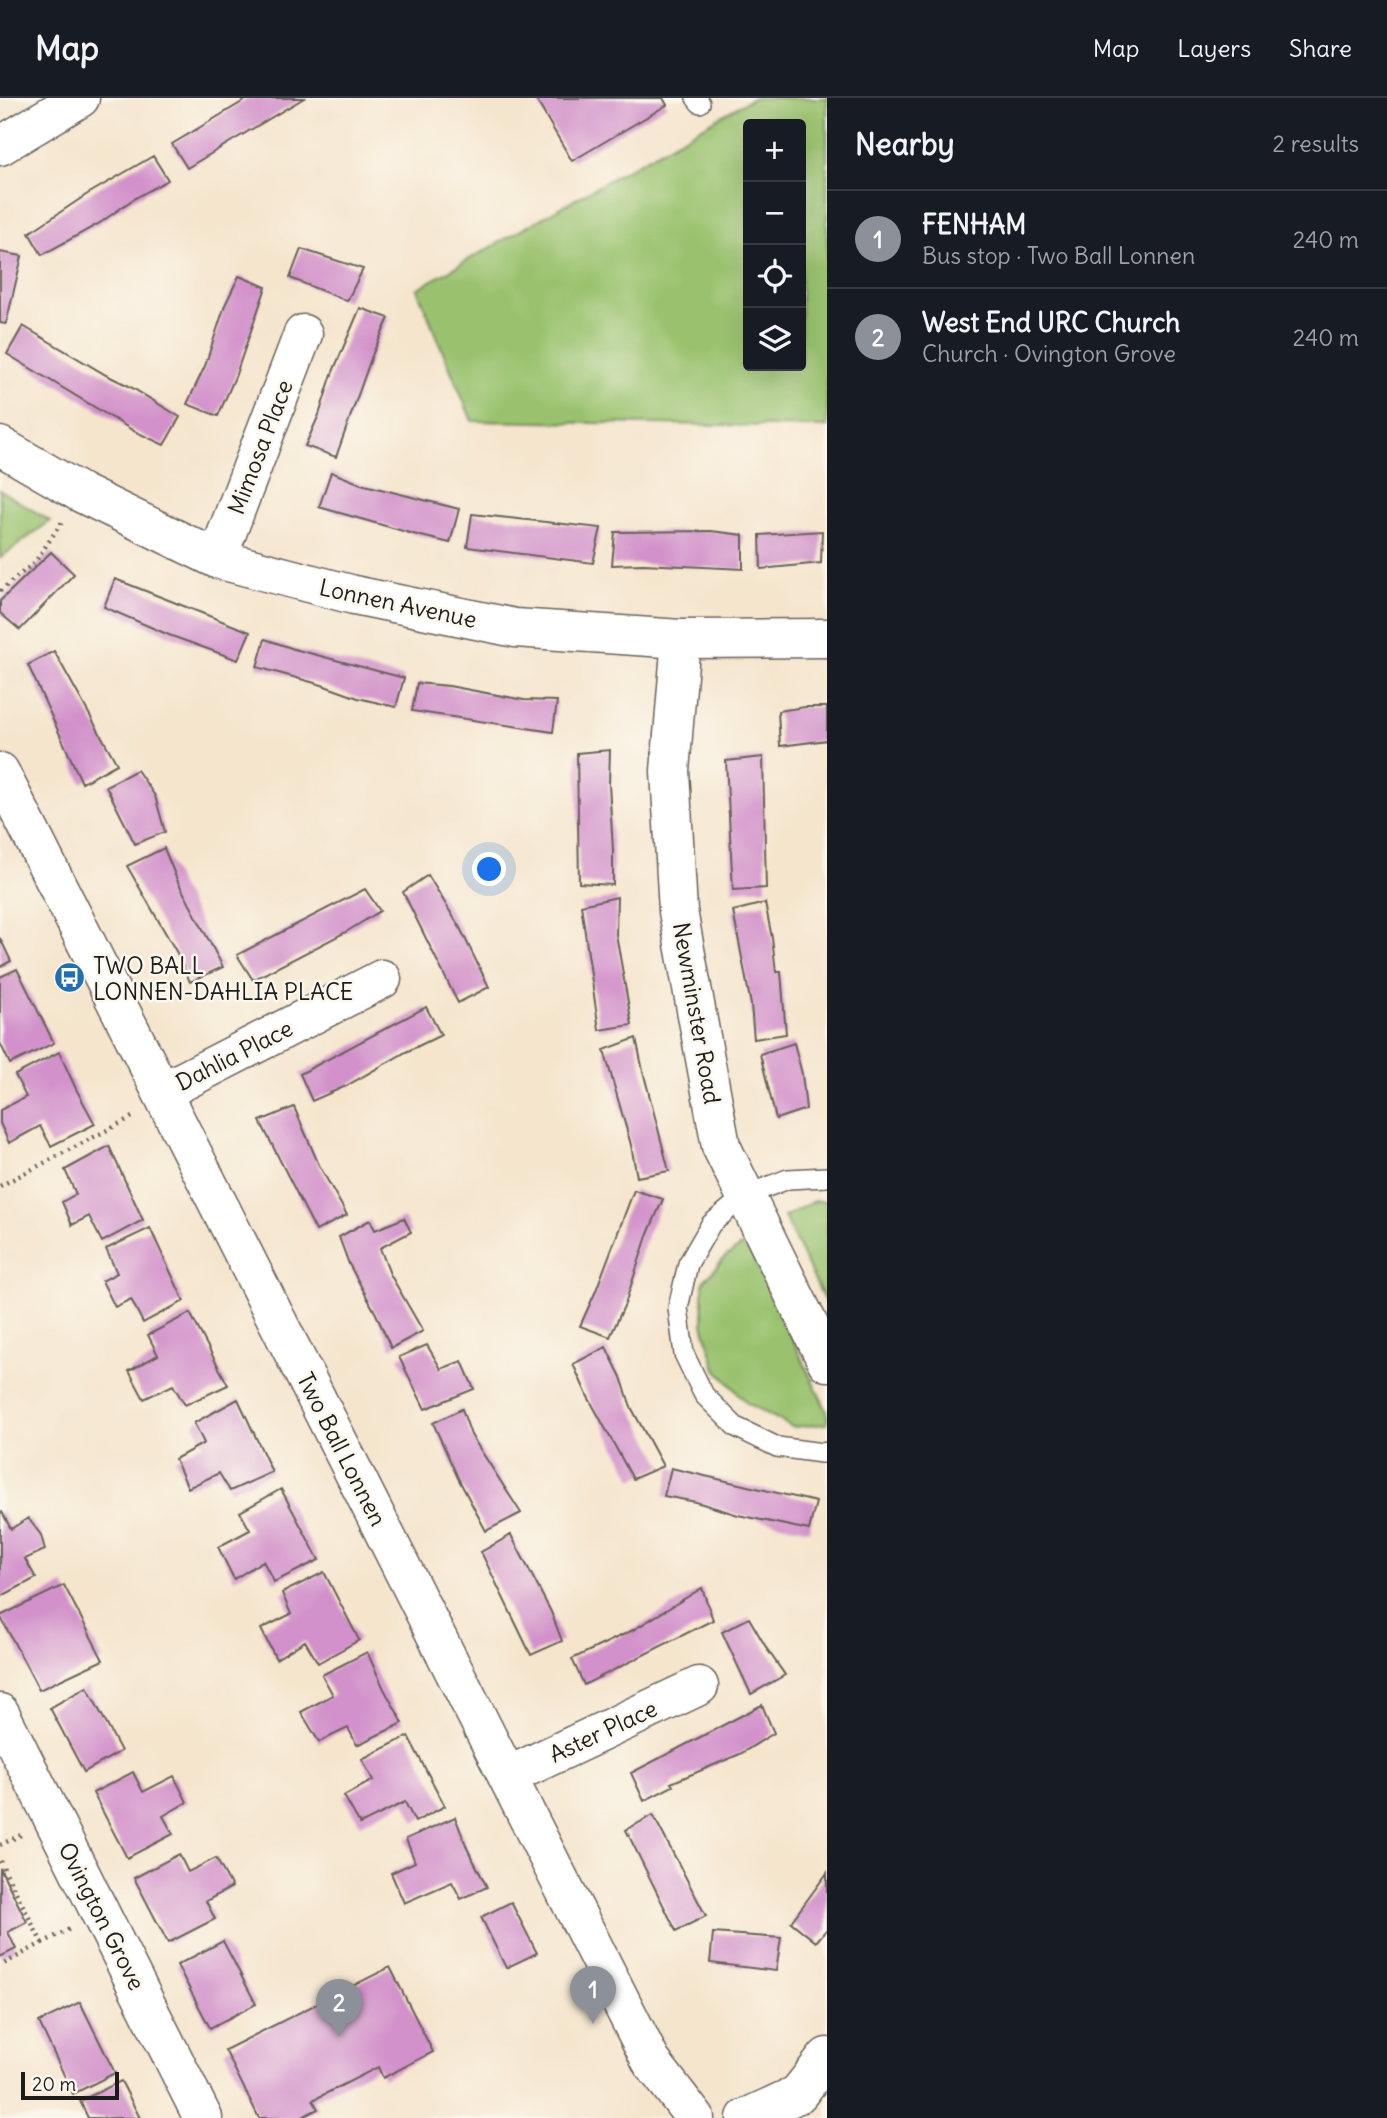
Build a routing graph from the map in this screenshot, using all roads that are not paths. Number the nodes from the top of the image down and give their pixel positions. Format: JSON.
{"nodes":[{"id":1,"x":80,"y":98,"type":"edge"},
{"id":2,"x":0,"y":146,"type":"edge"},
{"id":3,"x":303,"y":334,"type":"dead end"},
{"id":4,"x":0,"y":446,"type":"edge"},
{"id":5,"x":218,"y":559,"type":"junction"},
{"id":6,"x":827,"y":638,"type":"edge"},
{"id":7,"x":681,"y":639,"type":"junction"},
{"id":8,"x":0,"y":772,"type":"edge"},
{"id":9,"x":382,"y":979,"type":"dead end"},
{"id":10,"x":164,"y":1096,"type":"junction"},
{"id":11,"x":827,"y":1177,"type":"edge"},
{"id":12,"x":746,"y":1195,"type":"junction"},
{"id":13,"x":827,"y":1362,"type":"edge"},
{"id":14,"x":827,"y":1452,"type":"edge"},
{"id":15,"x":699,"y":1686,"type":"dead end"},
{"id":16,"x":0,"y":1713,"type":"edge"},
{"id":17,"x":508,"y":1776,"type":"junction"},
{"id":18,"x":827,"y":2057,"type":"edge"},
{"id":19,"x":203,"y":2118,"type":"edge"},
{"id":20,"x":695,"y":2118,"type":"edge"},
{"id":21,"x":746,"y":2118,"type":"edge"}],
"edges":[{"from":1,"to":2,"type":"street"},
{"from":3,"to":5,"type":"street","name":"Mimosa Place"},
{"from":4,"to":5,"type":"street","name":"Lonnen Avenue"},
{"from":5,"to":7,"type":"street","name":"Lonnen Avenue"},
{"from":6,"to":7,"type":"street","name":"Lonnen Avenue"},
{"from":7,"to":12,"type":"street","name":"Newminster Road"},
{"from":8,"to":10,"type":"street","name":"Two Ball Lonnen"},
{"from":9,"to":10,"type":"street","name":"Dahlia Place"},
{"from":10,"to":17,"type":"street","name":"Two Ball Lonnen"},
{"from":11,"to":12,"type":"lane"},
{"from":12,"to":13,"type":"street","name":"Newminster Road"},
{"from":12,"to":14,"type":"lane"},
{"from":15,"to":17,"type":"street","name":"Aster Place"},
{"from":16,"to":19,"type":"street","name":"Ovington Grove"},
{"from":17,"to":20,"type":"street","name":"Two Ball Lonnen"},
{"from":18,"to":21,"type":"street"}]}
